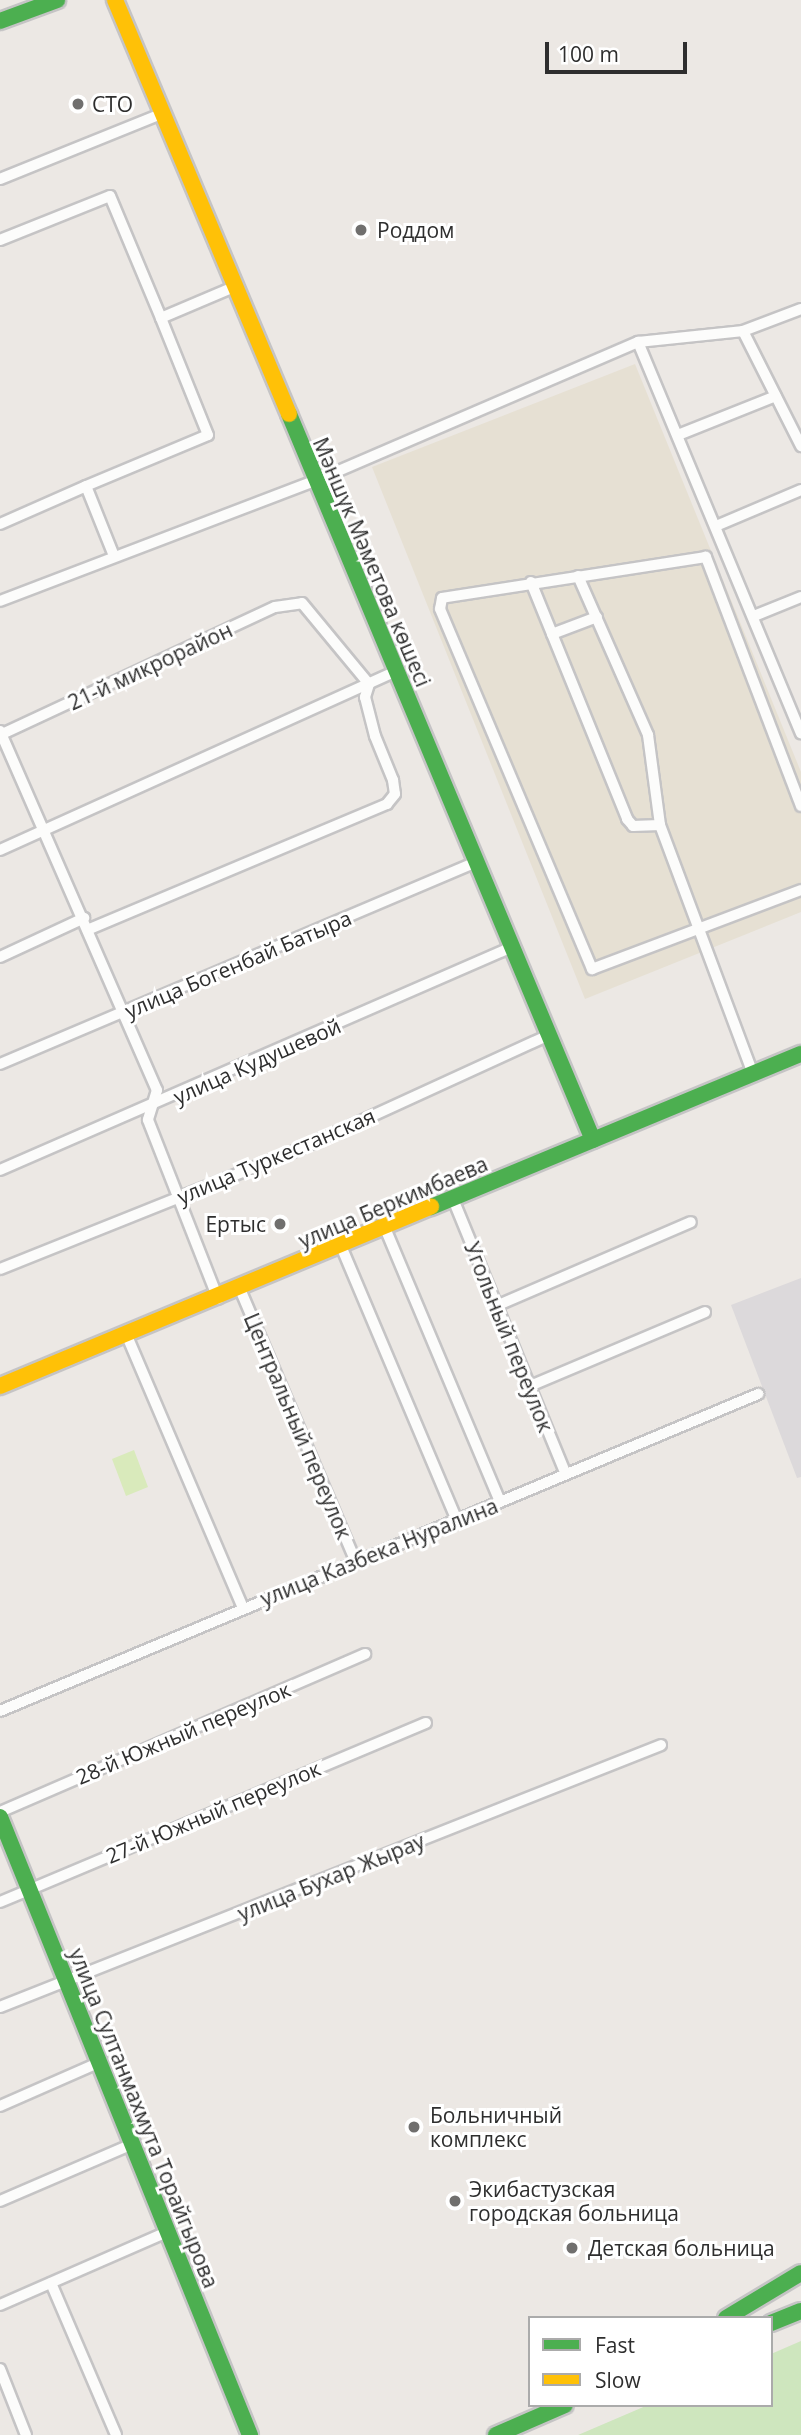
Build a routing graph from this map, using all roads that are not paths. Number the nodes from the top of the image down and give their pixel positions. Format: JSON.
{"nodes":[{"id":1,"x":57,"y":0,"type":"edge"},
{"id":2,"x":115,"y":0,"type":"edge"},
{"id":3,"x":0,"y":21,"type":"edge"},
{"id":4,"x":161,"y":114,"type":"junction"},
{"id":5,"x":0,"y":179,"type":"edge"},
{"id":6,"x":0,"y":240,"type":"edge"},
{"id":7,"x":234,"y":287,"type":"junction"},
{"id":8,"x":801,"y":309,"type":"edge"},
{"id":9,"x":161,"y":318,"type":"junction"},
{"id":10,"x":743,"y":331,"type":"junction"},
{"id":11,"x":638,"y":342,"type":"junction"},
{"id":12,"x":776,"y":396,"type":"junction"},
{"id":13,"x":678,"y":435,"type":"junction"},
{"id":14,"x":801,"y":446,"type":"edge"},
{"id":15,"x":315,"y":481,"type":"junction"},
{"id":16,"x":86,"y":486,"type":"junction"},
{"id":17,"x":801,"y":490,"type":"edge"},
{"id":18,"x":0,"y":524,"type":"edge"},
{"id":19,"x":716,"y":526,"type":"junction"},
{"id":20,"x":114,"y":555,"type":"junction"},
{"id":21,"x":578,"y":576,"type":"junction"},
{"id":22,"x":531,"y":582,"type":"junction"},
{"id":23,"x":801,"y":597,"type":"edge"},
{"id":24,"x":0,"y":601,"type":"edge"},
{"id":25,"x":754,"y":616,"type":"junction"},
{"id":26,"x":597,"y":617,"type":"junction"},
{"id":27,"x":552,"y":634,"type":"junction"},
{"id":28,"x":395,"y":671,"type":"junction"},
{"id":29,"x":369,"y":684,"type":"junction"},
{"id":30,"x":796,"y":705,"type":"edge"},
{"id":31,"x":801,"y":733,"type":"edge"},
{"id":32,"x":1,"y":734,"type":"edge"},
{"id":33,"x":801,"y":806,"type":"edge"},
{"id":34,"x":660,"y":825,"type":"junction"},
{"id":35,"x":44,"y":830,"type":"junction"},
{"id":36,"x":0,"y":850,"type":"edge"},
{"id":37,"x":476,"y":862,"type":"junction"},
{"id":38,"x":801,"y":890,"type":"edge"},
{"id":39,"x":86,"y":924,"type":"junction"},
{"id":40,"x":696,"y":932,"type":"junction"},
{"id":41,"x":512,"y":947,"type":"junction"},
{"id":42,"x":0,"y":957,"type":"edge"},
{"id":43,"x":124,"y":1014,"type":"junction"},
{"id":44,"x":549,"y":1035,"type":"junction"},
{"id":45,"x":801,"y":1054,"type":"edge"},
{"id":46,"x":0,"y":1064,"type":"edge"},
{"id":47,"x":752,"y":1074,"type":"junction"},
{"id":48,"x":149,"y":1108,"type":"junction"},
{"id":49,"x":593,"y":1140,"type":"junction"},
{"id":50,"x":0,"y":1170,"type":"edge"},
{"id":51,"x":179,"y":1197,"type":"junction"},
{"id":52,"x":453,"y":1199,"type":"junction"},
{"id":53,"x":691,"y":1222,"type":"dead end"},
{"id":54,"x":385,"y":1228,"type":"junction"},
{"id":55,"x":341,"y":1246,"type":"junction"},
{"id":56,"x":0,"y":1269,"type":"edge"},
{"id":57,"x":240,"y":1289,"type":"junction"},
{"id":58,"x":218,"y":1299,"type":"junction"},
{"id":59,"x":496,"y":1306,"type":"junction"},
{"id":60,"x":705,"y":1312,"type":"dead end"},
{"id":61,"x":127,"y":1336,"type":"junction"},
{"id":62,"x":0,"y":1386,"type":"edge"},
{"id":63,"x":530,"y":1386,"type":"junction"},
{"id":64,"x":758,"y":1394,"type":"dead end"},
{"id":65,"x":566,"y":1474,"type":"junction"},
{"id":66,"x":500,"y":1502,"type":"junction"},
{"id":67,"x":457,"y":1520,"type":"junction"},
{"id":68,"x":356,"y":1562,"type":"junction"},
{"id":69,"x":243,"y":1608,"type":"junction"},
{"id":70,"x":365,"y":1654,"type":"dead end"},
{"id":71,"x":0,"y":1711,"type":"edge"},
{"id":72,"x":426,"y":1723,"type":"dead end"},
{"id":73,"x":661,"y":1745,"type":"dead end"},
{"id":74,"x":0,"y":1815,"type":"edge"},
{"id":75,"x":29,"y":1889,"type":"junction"},
{"id":76,"x":0,"y":1902,"type":"edge"},
{"id":77,"x":67,"y":1982,"type":"junction"},
{"id":78,"x":0,"y":2007,"type":"edge"},
{"id":79,"x":99,"y":2063,"type":"junction"},
{"id":80,"x":0,"y":2106,"type":"edge"},
{"id":81,"x":130,"y":2145,"type":"junction"},
{"id":82,"x":0,"y":2201,"type":"edge"},
{"id":83,"x":165,"y":2234,"type":"junction"},
{"id":84,"x":801,"y":2273,"type":"edge"},
{"id":85,"x":51,"y":2283,"type":"junction"},
{"id":86,"x":0,"y":2305,"type":"edge"},
{"id":87,"x":801,"y":2311,"type":"edge"},
{"id":88,"x":729,"y":2316,"type":"edge"},
{"id":89,"x":773,"y":2322,"type":"edge"},
{"id":90,"x":0,"y":2370,"type":"edge"},
{"id":91,"x":560,"y":2407,"type":"edge"},
{"id":92,"x":26,"y":2435,"type":"edge"},
{"id":93,"x":116,"y":2435,"type":"edge"},
{"id":94,"x":250,"y":2435,"type":"edge"},
{"id":95,"x":496,"y":2435,"type":"edge"}],
"edges":[{"from":1,"to":3,"type":"street"},
{"from":2,"to":4,"type":"street","name":"Мәншүк Мәметова көшесі"},
{"from":4,"to":5,"type":"street"},
{"from":4,"to":7,"type":"street","name":"Мәншүк Мәметова көшесі"},
{"from":6,"to":9,"type":"street"},
{"from":7,"to":9,"type":"street"},
{"from":7,"to":15,"type":"street","name":"Мәншүк Мәметова көшесі"},
{"from":8,"to":10,"type":"street"},
{"from":9,"to":16,"type":"street"},
{"from":10,"to":11,"type":"street"},
{"from":10,"to":12,"type":"street"},
{"from":11,"to":13,"type":"street"},
{"from":11,"to":15,"type":"street"},
{"from":12,"to":13,"type":"street"},
{"from":12,"to":14,"type":"street"},
{"from":13,"to":19,"type":"street"},
{"from":15,"to":20,"type":"street"},
{"from":15,"to":28,"type":"street","name":"Мәншүк Мәметова көшесі"},
{"from":16,"to":18,"type":"street"},
{"from":16,"to":20,"type":"street"},
{"from":17,"to":19,"type":"street"},
{"from":19,"to":25,"type":"street"},
{"from":20,"to":24,"type":"street"},
{"from":21,"to":22,"type":"street"},
{"from":21,"to":26,"type":"street"},
{"from":21,"to":33,"type":"street"},
{"from":22,"to":27,"type":"street"},
{"from":22,"to":40,"type":"street"},
{"from":23,"to":25,"type":"street"},
{"from":25,"to":30,"type":"street"},
{"from":26,"to":27,"type":"street"},
{"from":26,"to":34,"type":"street"},
{"from":27,"to":34,"type":"street"},
{"from":28,"to":29,"type":"street"},
{"from":28,"to":37,"type":"street","name":"Мәншүк Мәметова көшесі"},
{"from":29,"to":32,"type":"street","name":"21-й микрорайон"},
{"from":29,"to":35,"type":"street"},
{"from":29,"to":39,"type":"street"},
{"from":30,"to":31,"type":"street"},
{"from":32,"to":35,"type":"street"},
{"from":34,"to":40,"type":"street"},
{"from":35,"to":36,"type":"street"},
{"from":35,"to":39,"type":"street"},
{"from":37,"to":41,"type":"street","name":"Мәншүк Мәметова көшесі"},
{"from":37,"to":43,"type":"street","name":"улица Богенбай Батыра"},
{"from":38,"to":40,"type":"street"},
{"from":39,"to":42,"type":"street"},
{"from":39,"to":43,"type":"street"},
{"from":40,"to":47,"type":"street"},
{"from":41,"to":44,"type":"street","name":"Мәншүк Мәметова көшесі"},
{"from":41,"to":48,"type":"street","name":"улица Кудушевой"},
{"from":43,"to":46,"type":"street","name":"улица Богенбай Батыра"},
{"from":43,"to":48,"type":"street"},
{"from":44,"to":49,"type":"street","name":"Мәншүк Мәметова көшесі"},
{"from":44,"to":51,"type":"street","name":"улица Туркестанская"},
{"from":45,"to":47,"type":"street","name":"улица Беркимбаева"},
{"from":47,"to":49,"type":"street","name":"улица Беркимбаева"},
{"from":48,"to":50,"type":"street","name":"улица Кудушевой"},
{"from":48,"to":51,"type":"street"},
{"from":49,"to":52,"type":"street","name":"улица Беркимбаева"},
{"from":51,"to":56,"type":"street","name":"улица Туркестанская"},
{"from":51,"to":58,"type":"street"},
{"from":52,"to":54,"type":"street","name":"улица Беркимбаева"},
{"from":52,"to":59,"type":"street","name":"Угольный переулок"},
{"from":53,"to":59,"type":"street"},
{"from":54,"to":55,"type":"street","name":"улица Беркимбаева"},
{"from":54,"to":66,"type":"street"},
{"from":55,"to":57,"type":"street","name":"улица Беркимбаева"},
{"from":55,"to":67,"type":"street"},
{"from":57,"to":58,"type":"street","name":"улица Беркимбаева"},
{"from":57,"to":68,"type":"street","name":"Центральный переулок"},
{"from":58,"to":61,"type":"street","name":"улица Беркимбаева"},
{"from":59,"to":63,"type":"street","name":"Угольный переулок"},
{"from":60,"to":63,"type":"street"},
{"from":61,"to":62,"type":"street","name":"улица Беркимбаева"},
{"from":61,"to":69,"type":"street"},
{"from":63,"to":65,"type":"street","name":"Угольный переулок"},
{"from":64,"to":65,"type":"street","name":"улица Казбека Нуралина"},
{"from":65,"to":66,"type":"street","name":"улица Казбека Нуралина"},
{"from":66,"to":67,"type":"street","name":"улица Казбека Нуралина"},
{"from":67,"to":68,"type":"street","name":"улица Казбека Нуралина"},
{"from":68,"to":69,"type":"street","name":"улица Казбека Нуралина"},
{"from":69,"to":71,"type":"street","name":"улица Казбека Нуралина"},
{"from":70,"to":74,"type":"street","name":"28-й Южный переулок"},
{"from":72,"to":75,"type":"street","name":"27-й Южный переулок"},
{"from":73,"to":77,"type":"street","name":"улица Бухар Жырау"},
{"from":74,"to":75,"type":"street","name":"улица Султанмахмута Торайгырова"},
{"from":75,"to":76,"type":"street","name":"27-й Южный переулок"},
{"from":75,"to":77,"type":"street","name":"улица Султанмахмута Торайгырова"},
{"from":77,"to":78,"type":"street","name":"улица Бухар Жырау"},
{"from":77,"to":79,"type":"street","name":"улица Султанмахмута Торайгырова"},
{"from":79,"to":80,"type":"street"},
{"from":79,"to":81,"type":"street","name":"улица Султанмахмута Торайгырова"},
{"from":81,"to":82,"type":"street"},
{"from":81,"to":83,"type":"street","name":"улица Султанмахмута Торайгырова"},
{"from":83,"to":85,"type":"street"},
{"from":83,"to":94,"type":"street","name":"улица Султанмахмута Торайгырова"},
{"from":84,"to":88,"type":"street"},
{"from":85,"to":86,"type":"street"},
{"from":85,"to":93,"type":"street"},
{"from":87,"to":89,"type":"street"},
{"from":90,"to":92,"type":"street"},
{"from":91,"to":95,"type":"street"}]}
